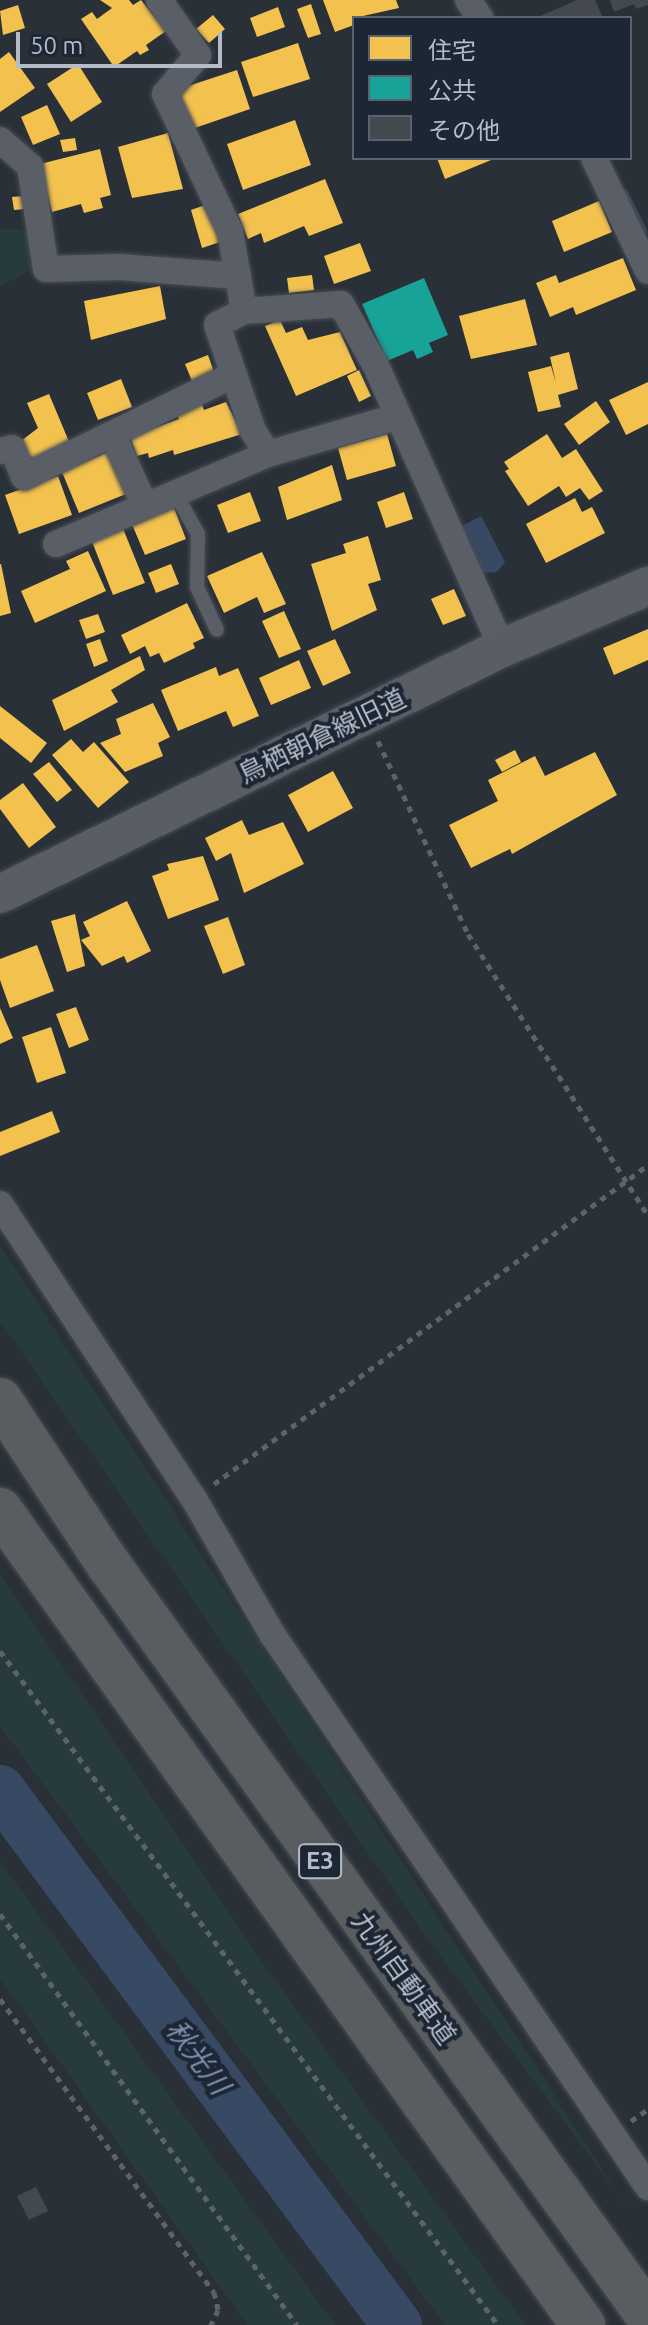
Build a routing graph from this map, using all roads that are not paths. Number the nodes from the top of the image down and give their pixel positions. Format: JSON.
{"nodes":[{"id":1,"x":159,"y":0,"type":"edge"},
{"id":2,"x":0,"y":140,"type":"edge"},
{"id":3,"x":595,"y":160,"type":"edge"},
{"id":4,"x":648,"y":271,"type":"edge"},
{"id":5,"x":238,"y":276,"type":"junction"},
{"id":6,"x":244,"y":311,"type":"junction"},
{"id":7,"x":231,"y":376,"type":"junction"},
{"id":8,"x":396,"y":417,"type":"junction"},
{"id":9,"x":113,"y":435,"type":"junction"},
{"id":10,"x":0,"y":451,"type":"edge"},
{"id":11,"x":268,"y":454,"type":"junction"},
{"id":12,"x":174,"y":491,"type":"junction"},
{"id":13,"x":144,"y":504,"type":"junction"},
{"id":14,"x":56,"y":544,"type":"dead end"},
{"id":15,"x":648,"y":586,"type":"edge"},
{"id":16,"x":217,"y":630,"type":"dead end"},
{"id":17,"x":502,"y":648,"type":"junction"},
{"id":18,"x":0,"y":894,"type":"edge"},
{"id":19,"x":0,"y":1204,"type":"edge"},
{"id":20,"x":0,"y":1400,"type":"edge"},
{"id":21,"x":0,"y":1510,"type":"edge"},
{"id":22,"x":648,"y":2187,"type":"edge"},
{"id":23,"x":648,"y":2316,"type":"edge"},
{"id":24,"x":583,"y":2325,"type":"edge"}],
"edges":[{"from":1,"to":5,"type":"street"},
{"from":2,"to":5,"type":"street"},
{"from":3,"to":4,"type":"street"},
{"from":5,"to":6,"type":"street"},
{"from":6,"to":7,"type":"street"},
{"from":6,"to":8,"type":"street"},
{"from":7,"to":9,"type":"street"},
{"from":7,"to":11,"type":"street"},
{"from":8,"to":11,"type":"street"},
{"from":8,"to":17,"type":"street"},
{"from":9,"to":10,"type":"street"},
{"from":9,"to":13,"type":"street"},
{"from":11,"to":12,"type":"street"},
{"from":12,"to":13,"type":"street"},
{"from":12,"to":16,"type":"lane"},
{"from":13,"to":14,"type":"street"},
{"from":15,"to":17,"type":"street","name":"鳥栖朝倉線旧道"},
{"from":17,"to":18,"type":"street","name":"鳥栖朝倉線旧道"},
{"from":19,"to":22,"type":"street"},
{"from":20,"to":23,"type":"highway","name":"九州自動車道","number":"E3"},
{"from":21,"to":24,"type":"highway","number":"E3"}]}
